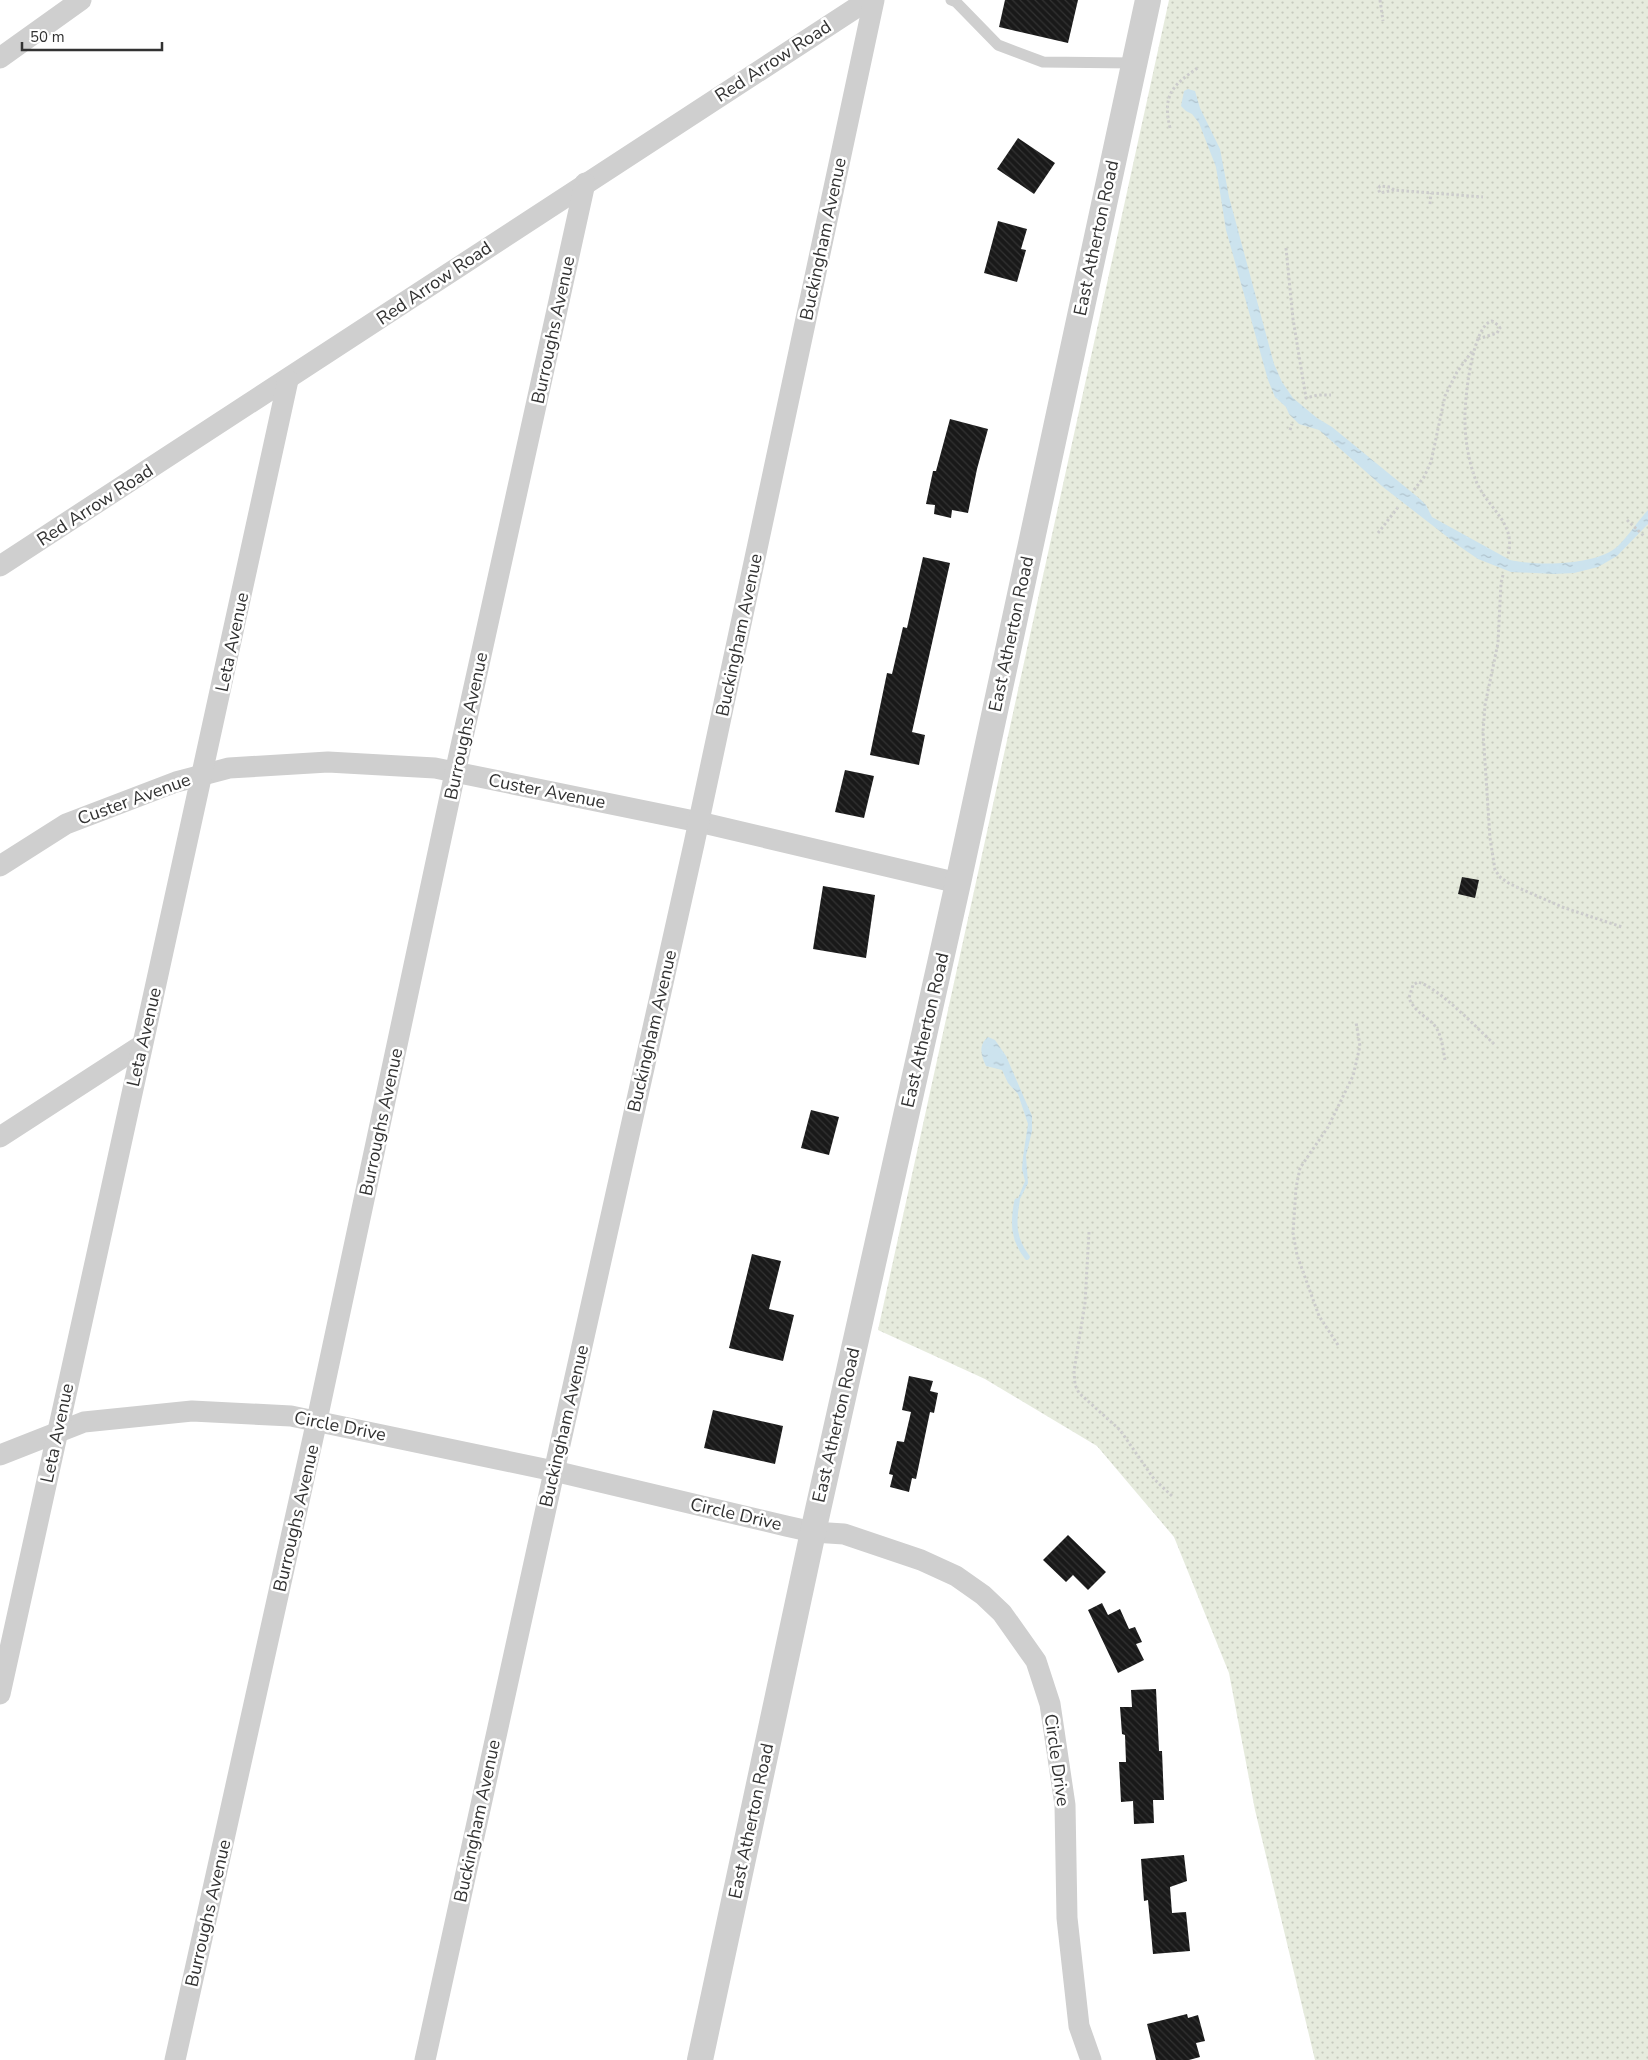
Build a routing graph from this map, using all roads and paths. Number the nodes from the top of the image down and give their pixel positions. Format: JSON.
{"nodes":[{"id":1,"x":82,"y":0,"type":"edge"},
{"id":2,"x":868,"y":0,"type":"edge"},
{"id":3,"x":874,"y":0,"type":"edge"},
{"id":4,"x":951,"y":0,"type":"edge"},
{"id":5,"x":1148,"y":0,"type":"edge"},
{"id":6,"x":1380,"y":0,"type":"edge"},
{"id":7,"x":1383,"y":21,"type":"dead end"},
{"id":8,"x":0,"y":58,"type":"edge"},
{"id":9,"x":1134,"y":63,"type":"junction"},
{"id":10,"x":1200,"y":67,"type":"dead end"},
{"id":11,"x":1170,"y":128,"type":"dead end"},
{"id":12,"x":585,"y":183,"type":"junction"},
{"id":13,"x":1394,"y":190,"type":"dead end"},
{"id":14,"x":1431,"y":193,"type":"dead end"},
{"id":15,"x":1483,"y":197,"type":"dead end"},
{"id":16,"x":1430,"y":204,"type":"dead end"},
{"id":17,"x":1286,"y":248,"type":"dead end"},
{"id":18,"x":1478,"y":339,"type":"junction"},
{"id":19,"x":1474,"y":349,"type":"junction"},
{"id":20,"x":288,"y":380,"type":"junction"},
{"id":21,"x":1331,"y":395,"type":"dead end"},
{"id":22,"x":1292,"y":424,"type":"dead end"},
{"id":23,"x":1290,"y":430,"type":"dead end"},
{"id":24,"x":1414,"y":490,"type":"dead end"},
{"id":25,"x":1399,"y":506,"type":"dead end"},
{"id":26,"x":1627,"y":520,"type":"dead end"},
{"id":27,"x":1378,"y":533,"type":"dead end"},
{"id":28,"x":1645,"y":537,"type":"dead end"},
{"id":29,"x":1508,"y":555,"type":"dead end"},
{"id":30,"x":0,"y":566,"type":"edge"},
{"id":31,"x":1502,"y":575,"type":"dead end"},
{"id":32,"x":455,"y":772,"type":"junction"},
{"id":33,"x":204,"y":774,"type":"junction"},
{"id":34,"x":699,"y":822,"type":"junction"},
{"id":35,"x":0,"y":866,"type":"edge"},
{"id":36,"x":958,"y":882,"type":"junction"},
{"id":37,"x":1622,"y":927,"type":"dead end"},
{"id":38,"x":1356,"y":1022,"type":"dead end"},
{"id":39,"x":1494,"y":1044,"type":"dead end"},
{"id":40,"x":142,"y":1045,"type":"junction"},
{"id":41,"x":1445,"y":1060,"type":"dead end"},
{"id":42,"x":0,"y":1137,"type":"edge"},
{"id":43,"x":1089,"y":1232,"type":"dead end"},
{"id":44,"x":1338,"y":1344,"type":"dead end"},
{"id":45,"x":317,"y":1420,"type":"junction"},
{"id":46,"x":58,"y":1431,"type":"junction"},
{"id":47,"x":0,"y":1455,"type":"edge"},
{"id":48,"x":554,"y":1472,"type":"junction"},
{"id":49,"x":1172,"y":1496,"type":"dead end"},
{"id":50,"x":813,"y":1532,"type":"junction"},
{"id":51,"x":0,"y":1694,"type":"edge"},
{"id":52,"x":176,"y":2060,"type":"edge"},
{"id":53,"x":425,"y":2060,"type":"edge"},
{"id":54,"x":700,"y":2060,"type":"edge"},
{"id":55,"x":1091,"y":2060,"type":"edge"}],
"edges":[{"from":1,"to":8,"type":"street"},
{"from":2,"to":12,"type":"street","name":"Red Arrow Road"},
{"from":3,"to":34,"type":"street","name":"Buckingham Avenue"},
{"from":4,"to":9,"type":"lane"},
{"from":5,"to":9,"type":"street","name":"East Atherton Road"},
{"from":6,"to":7,"type":"path"},
{"from":9,"to":36,"type":"street","name":"East Atherton Road"},
{"from":10,"to":11,"type":"path"},
{"from":12,"to":20,"type":"street","name":"Red Arrow Road"},
{"from":12,"to":32,"type":"street","name":"Burroughs Avenue"},
{"from":13,"to":15,"type":"path"},
{"from":14,"to":16,"type":"path"},
{"from":17,"to":21,"type":"path"},
{"from":18,"to":18,"type":"path"},
{"from":18,"to":19,"type":"path"},
{"from":19,"to":24,"type":"path"},
{"from":19,"to":29,"type":"path"},
{"from":20,"to":30,"type":"street","name":"Red Arrow Road"},
{"from":20,"to":33,"type":"street","name":"Leta Avenue"},
{"from":22,"to":23,"type":"path"},
{"from":25,"to":27,"type":"path"},
{"from":26,"to":28,"type":"path"},
{"from":31,"to":37,"type":"path"},
{"from":32,"to":33,"type":"street","name":"Custer Avenue"},
{"from":32,"to":34,"type":"street","name":"Custer Avenue"},
{"from":32,"to":45,"type":"street","name":"Burroughs Avenue"},
{"from":33,"to":35,"type":"street","name":"Custer Avenue"},
{"from":33,"to":40,"type":"street","name":"Leta Avenue"},
{"from":34,"to":36,"type":"street","name":"Custer Avenue"},
{"from":34,"to":48,"type":"street","name":"Buckingham Avenue"},
{"from":36,"to":50,"type":"street","name":"East Atherton Road"},
{"from":38,"to":44,"type":"path"},
{"from":39,"to":41,"type":"path"},
{"from":40,"to":42,"type":"street"},
{"from":40,"to":46,"type":"street","name":"Leta Avenue"},
{"from":43,"to":49,"type":"path"},
{"from":45,"to":46,"type":"street","name":"Circle Drive"},
{"from":45,"to":48,"type":"street","name":"Circle Drive"},
{"from":45,"to":52,"type":"street","name":"Burroughs Avenue"},
{"from":46,"to":47,"type":"street","name":"Circle Drive"},
{"from":46,"to":51,"type":"street","name":"Leta Avenue"},
{"from":48,"to":50,"type":"street","name":"Circle Drive"},
{"from":48,"to":53,"type":"street","name":"Buckingham Avenue"},
{"from":50,"to":54,"type":"street","name":"East Atherton Road"},
{"from":50,"to":55,"type":"street","name":"Circle Drive"}]}
